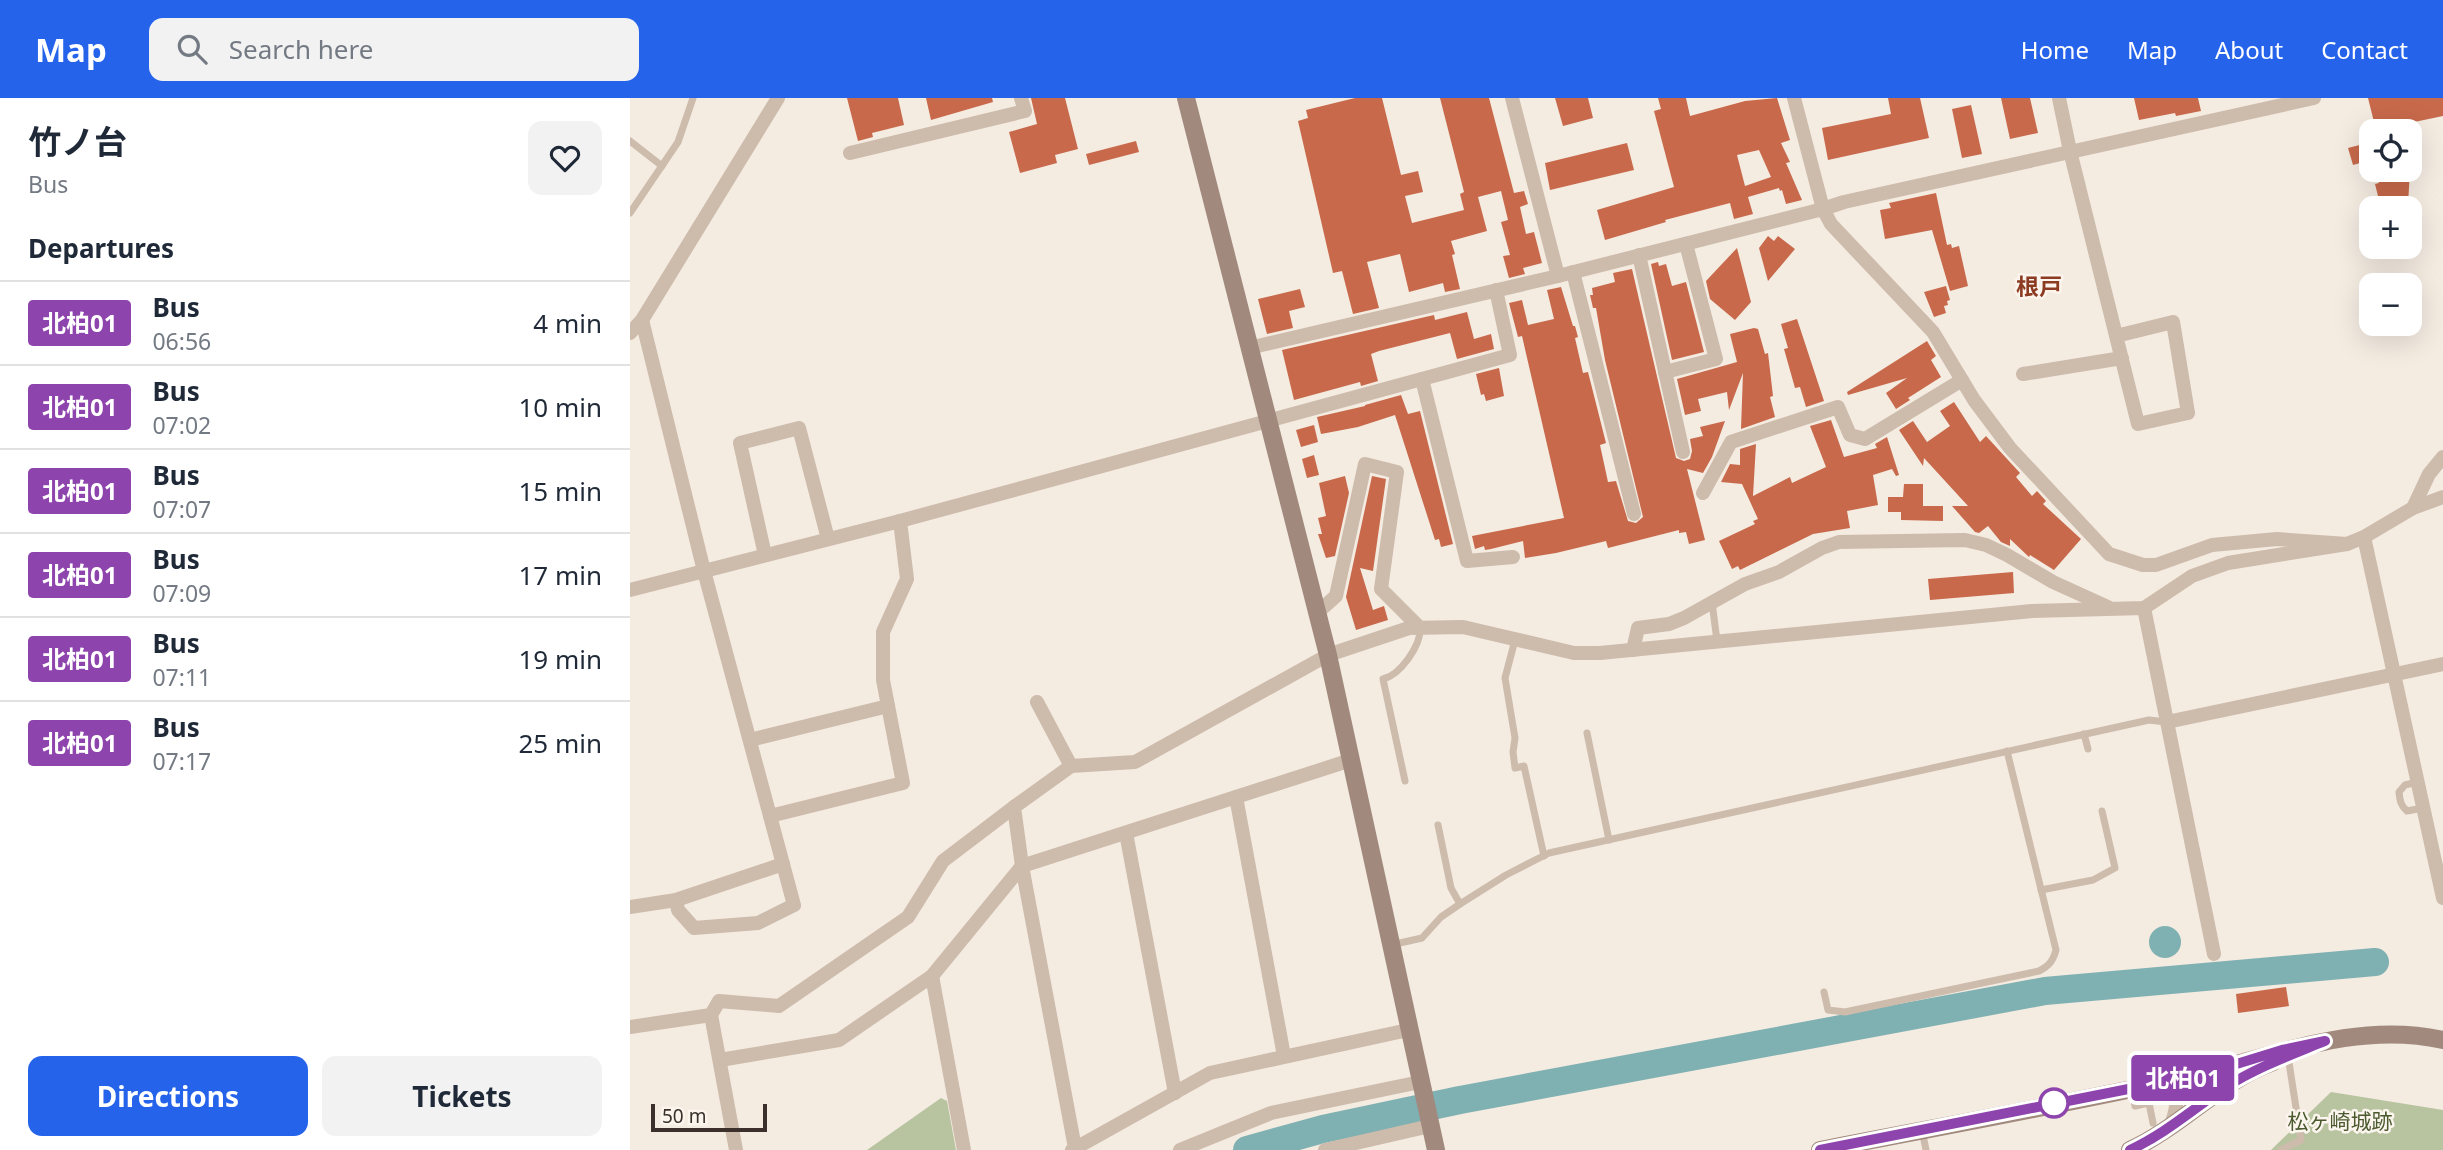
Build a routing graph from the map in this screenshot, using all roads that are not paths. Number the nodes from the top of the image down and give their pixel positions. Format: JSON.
{"nodes":[{"id":1,"x":693,"y":98,"type":"edge"},
{"id":2,"x":778,"y":98,"type":"edge"},
{"id":3,"x":1021,"y":98,"type":"edge"},
{"id":4,"x":1186,"y":98,"type":"edge"},
{"id":5,"x":1512,"y":98,"type":"edge"},
{"id":6,"x":1794,"y":98,"type":"edge"},
{"id":7,"x":2059,"y":98,"type":"edge"},
{"id":8,"x":2314,"y":98,"type":"edge"},
{"id":9,"x":630,"y":141,"type":"edge"},
{"id":10,"x":2070,"y":151,"type":"junction"},
{"id":11,"x":850,"y":153,"type":"dead end"},
{"id":12,"x":662,"y":166,"type":"junction"},
{"id":13,"x":1823,"y":209,"type":"junction"},
{"id":14,"x":630,"y":213,"type":"edge"},
{"id":15,"x":1685,"y":244,"type":"junction"},
{"id":16,"x":1639,"y":255,"type":"junction"},
{"id":17,"x":1573,"y":272,"type":"junction"},
{"id":18,"x":1558,"y":276,"type":"junction"},
{"id":19,"x":1496,"y":290,"type":"junction"},
{"id":20,"x":642,"y":320,"type":"junction"},
{"id":21,"x":630,"y":333,"type":"edge"},
{"id":22,"x":2116,"y":336,"type":"junction"},
{"id":23,"x":1249,"y":348,"type":"junction"},
{"id":24,"x":2122,"y":358,"type":"junction"},
{"id":25,"x":1665,"y":372,"type":"junction"},
{"id":26,"x":2023,"y":374,"type":"dead end"},
{"id":27,"x":1422,"y":379,"type":"junction"},
{"id":28,"x":1962,"y":380,"type":"junction"},
{"id":29,"x":1268,"y":422,"type":"junction"},
{"id":30,"x":1683,"y":452,"type":"dead end"},
{"id":31,"x":2443,"y":457,"type":"edge"},
{"id":32,"x":1703,"y":493,"type":"dead end"},
{"id":33,"x":2443,"y":496,"type":"edge"},
{"id":34,"x":2413,"y":508,"type":"junction"},
{"id":35,"x":1634,"y":514,"type":"dead end"},
{"id":36,"x":900,"y":521,"type":"junction"},
{"id":37,"x":2364,"y":537,"type":"junction"},
{"id":38,"x":828,"y":539,"type":"junction"},
{"id":39,"x":2347,"y":544,"type":"junction"},
{"id":40,"x":765,"y":555,"type":"junction"},
{"id":41,"x":1513,"y":557,"type":"dead end"},
{"id":42,"x":704,"y":571,"type":"junction"},
{"id":43,"x":630,"y":590,"type":"edge"},
{"id":44,"x":1712,"y":602,"type":"junction"},
{"id":45,"x":2144,"y":608,"type":"junction"},
{"id":46,"x":2113,"y":609,"type":"junction"},
{"id":47,"x":1317,"y":613,"type":"junction"},
{"id":48,"x":1419,"y":627,"type":"junction"},
{"id":49,"x":1515,"y":639,"type":"junction"},
{"id":50,"x":1717,"y":642,"type":"junction"},
{"id":51,"x":1633,"y":650,"type":"junction"},
{"id":52,"x":1328,"y":654,"type":"junction"},
{"id":53,"x":2442,"y":667,"type":"edge"},
{"id":54,"x":2393,"y":675,"type":"junction"},
{"id":55,"x":1037,"y":702,"type":"dead end"},
{"id":56,"x":888,"y":706,"type":"junction"},
{"id":57,"x":2166,"y":722,"type":"junction"},
{"id":58,"x":1587,"y":733,"type":"dead end"},
{"id":59,"x":2084,"y":734,"type":"junction"},
{"id":60,"x":750,"y":740,"type":"junction"},
{"id":61,"x":2088,"y":749,"type":"dead end"},
{"id":62,"x":2007,"y":751,"type":"junction"},
{"id":63,"x":1351,"y":760,"type":"junction"},
{"id":64,"x":1071,"y":766,"type":"junction"},
{"id":65,"x":1405,"y":781,"type":"dead end"},
{"id":66,"x":2417,"y":782,"type":"junction"},
{"id":67,"x":1236,"y":797,"type":"junction"},
{"id":68,"x":1014,"y":807,"type":"junction"},
{"id":69,"x":2423,"y":808,"type":"junction"},
{"id":70,"x":2102,"y":811,"type":"dead end"},
{"id":71,"x":770,"y":817,"type":"junction"},
{"id":72,"x":1438,"y":825,"type":"dead end"},
{"id":73,"x":1126,"y":833,"type":"junction"},
{"id":74,"x":1609,"y":840,"type":"junction"},
{"id":75,"x":1544,"y":856,"type":"junction"},
{"id":76,"x":783,"y":864,"type":"junction"},
{"id":77,"x":1022,"y":866,"type":"junction"},
{"id":78,"x":2041,"y":890,"type":"junction"},
{"id":79,"x":2443,"y":898,"type":"edge"},
{"id":80,"x":676,"y":900,"type":"junction"},
{"id":81,"x":1460,"y":904,"type":"junction"},
{"id":82,"x":630,"y":907,"type":"edge"},
{"id":83,"x":1390,"y":945,"type":"junction"},
{"id":84,"x":2214,"y":954,"type":"dead end"},
{"id":85,"x":932,"y":976,"type":"junction"},
{"id":86,"x":1824,"y":992,"type":"dead end"},
{"id":87,"x":711,"y":1015,"type":"junction"},
{"id":88,"x":630,"y":1027,"type":"edge"},
{"id":89,"x":1408,"y":1030,"type":"junction"},
{"id":90,"x":2443,"y":1040,"type":"edge"},
{"id":91,"x":2325,"y":1041,"type":"junction"},
{"id":92,"x":1284,"y":1056,"type":"junction"},
{"id":93,"x":2288,"y":1056,"type":"junction"},
{"id":94,"x":720,"y":1060,"type":"junction"},
{"id":95,"x":2163,"y":1083,"type":"junction"},
{"id":96,"x":1421,"y":1087,"type":"junction"},
{"id":97,"x":2132,"y":1089,"type":"junction"},
{"id":98,"x":1175,"y":1093,"type":"junction"},
{"id":99,"x":1430,"y":1123,"type":"junction"},
{"id":100,"x":2161,"y":1126,"type":"junction"},
{"id":101,"x":1921,"y":1130,"type":"junction"},
{"id":102,"x":1073,"y":1149,"type":"edge"},
{"id":103,"x":736,"y":1150,"type":"edge"},
{"id":104,"x":964,"y":1150,"type":"edge"},
{"id":105,"x":1180,"y":1150,"type":"edge"},
{"id":106,"x":1325,"y":1150,"type":"edge"},
{"id":107,"x":1436,"y":1150,"type":"edge"},
{"id":108,"x":1820,"y":1150,"type":"edge"},
{"id":109,"x":1926,"y":1150,"type":"edge"},
{"id":110,"x":2130,"y":1150,"type":"edge"},
{"id":111,"x":2281,"y":1150,"type":"edge"}],
"edges":[{"from":1,"to":12,"type":"lane"},
{"from":2,"to":20,"type":"street"},
{"from":3,"to":11,"type":"street"},
{"from":4,"to":23,"type":"street"},
{"from":5,"to":18,"type":"street"},
{"from":6,"to":13,"type":"street"},
{"from":7,"to":10,"type":"street"},
{"from":8,"to":10,"type":"street"},
{"from":9,"to":12,"type":"lane"},
{"from":10,"to":13,"type":"street"},
{"from":10,"to":22,"type":"street"},
{"from":12,"to":14,"type":"lane"},
{"from":13,"to":15,"type":"street"},
{"from":13,"to":28,"type":"street"},
{"from":15,"to":16,"type":"street"},
{"from":15,"to":25,"type":"street"},
{"from":16,"to":17,"type":"street"},
{"from":16,"to":25,"type":"street"},
{"from":17,"to":18,"type":"street"},
{"from":17,"to":35,"type":"street"},
{"from":18,"to":19,"type":"street"},
{"from":19,"to":23,"type":"street"},
{"from":19,"to":27,"type":"street"},
{"from":20,"to":21,"type":"street"},
{"from":20,"to":42,"type":"street"},
{"from":22,"to":24,"type":"street"},
{"from":22,"to":24,"type":"street"},
{"from":23,"to":29,"type":"street"},
{"from":24,"to":26,"type":"street"},
{"from":25,"to":30,"type":"street"},
{"from":27,"to":29,"type":"street"},
{"from":27,"to":41,"type":"street"},
{"from":28,"to":32,"type":"street"},
{"from":28,"to":39,"type":"street"},
{"from":29,"to":36,"type":"street"},
{"from":29,"to":47,"type":"street"},
{"from":31,"to":34,"type":"street"},
{"from":33,"to":34,"type":"street"},
{"from":34,"to":37,"type":"street"},
{"from":36,"to":38,"type":"street"},
{"from":36,"to":56,"type":"street"},
{"from":37,"to":39,"type":"street"},
{"from":37,"to":54,"type":"street"},
{"from":38,"to":40,"type":"street"},
{"from":38,"to":40,"type":"street"},
{"from":39,"to":45,"type":"street"},
{"from":40,"to":42,"type":"street"},
{"from":42,"to":43,"type":"street"},
{"from":42,"to":60,"type":"street"},
{"from":44,"to":46,"type":"street"},
{"from":44,"to":50,"type":"lane"},
{"from":44,"to":51,"type":"street"},
{"from":45,"to":46,"type":"street"},
{"from":45,"to":57,"type":"street"},
{"from":46,"to":50,"type":"street"},
{"from":47,"to":48,"type":"street"},
{"from":47,"to":52,"type":"street"},
{"from":48,"to":49,"type":"street"},
{"from":48,"to":52,"type":"street"},
{"from":48,"to":65,"type":"lane"},
{"from":49,"to":51,"type":"street"},
{"from":49,"to":75,"type":"lane"},
{"from":50,"to":51,"type":"street"},
{"from":52,"to":63,"type":"street"},
{"from":52,"to":64,"type":"street"},
{"from":53,"to":54,"type":"street"},
{"from":54,"to":57,"type":"street"},
{"from":54,"to":66,"type":"street"},
{"from":55,"to":64,"type":"street"},
{"from":56,"to":60,"type":"street"},
{"from":56,"to":71,"type":"street"},
{"from":57,"to":59,"type":"lane"},
{"from":57,"to":84,"type":"street"},
{"from":58,"to":74,"type":"lane"},
{"from":59,"to":61,"type":"lane"},
{"from":59,"to":62,"type":"lane"},
{"from":60,"to":71,"type":"street"},
{"from":62,"to":74,"type":"lane"},
{"from":62,"to":78,"type":"lane"},
{"from":63,"to":67,"type":"street"},
{"from":63,"to":83,"type":"street"},
{"from":64,"to":68,"type":"street"},
{"from":66,"to":69,"type":"street"},
{"from":66,"to":69,"type":"lane"},
{"from":67,"to":73,"type":"street"},
{"from":67,"to":92,"type":"street"},
{"from":68,"to":77,"type":"street"},
{"from":68,"to":87,"type":"street"},
{"from":69,"to":79,"type":"street"},
{"from":70,"to":78,"type":"lane"},
{"from":71,"to":76,"type":"street"},
{"from":72,"to":81,"type":"lane"},
{"from":73,"to":77,"type":"street"},
{"from":73,"to":98,"type":"street"},
{"from":74,"to":75,"type":"lane"},
{"from":75,"to":81,"type":"lane"},
{"from":76,"to":80,"type":"street"},
{"from":76,"to":80,"type":"street"},
{"from":77,"to":85,"type":"street"},
{"from":77,"to":102,"type":"street"},
{"from":78,"to":86,"type":"lane"},
{"from":80,"to":82,"type":"street"},
{"from":81,"to":83,"type":"lane"},
{"from":83,"to":89,"type":"street"},
{"from":85,"to":94,"type":"street"},
{"from":85,"to":104,"type":"street"},
{"from":87,"to":88,"type":"street"},
{"from":87,"to":94,"type":"street"},
{"from":89,"to":92,"type":"street"},
{"from":89,"to":96,"type":"street"},
{"from":90,"to":91,"type":"street"},
{"from":91,"to":93,"type":"street"},
{"from":91,"to":95,"type":"street"},
{"from":92,"to":98,"type":"street"},
{"from":93,"to":100,"type":"street"},
{"from":93,"to":111,"type":"lane"},
{"from":94,"to":103,"type":"street"},
{"from":95,"to":97,"type":"street"},
{"from":95,"to":100,"type":"street"},
{"from":96,"to":99,"type":"street"},
{"from":96,"to":105,"type":"street"},
{"from":97,"to":100,"type":"lane"},
{"from":97,"to":101,"type":"street"},
{"from":98,"to":102,"type":"street"},
{"from":99,"to":106,"type":"street"},
{"from":99,"to":107,"type":"street"},
{"from":100,"to":110,"type":"street"},
{"from":101,"to":108,"type":"street"},
{"from":101,"to":109,"type":"lane"}]}
